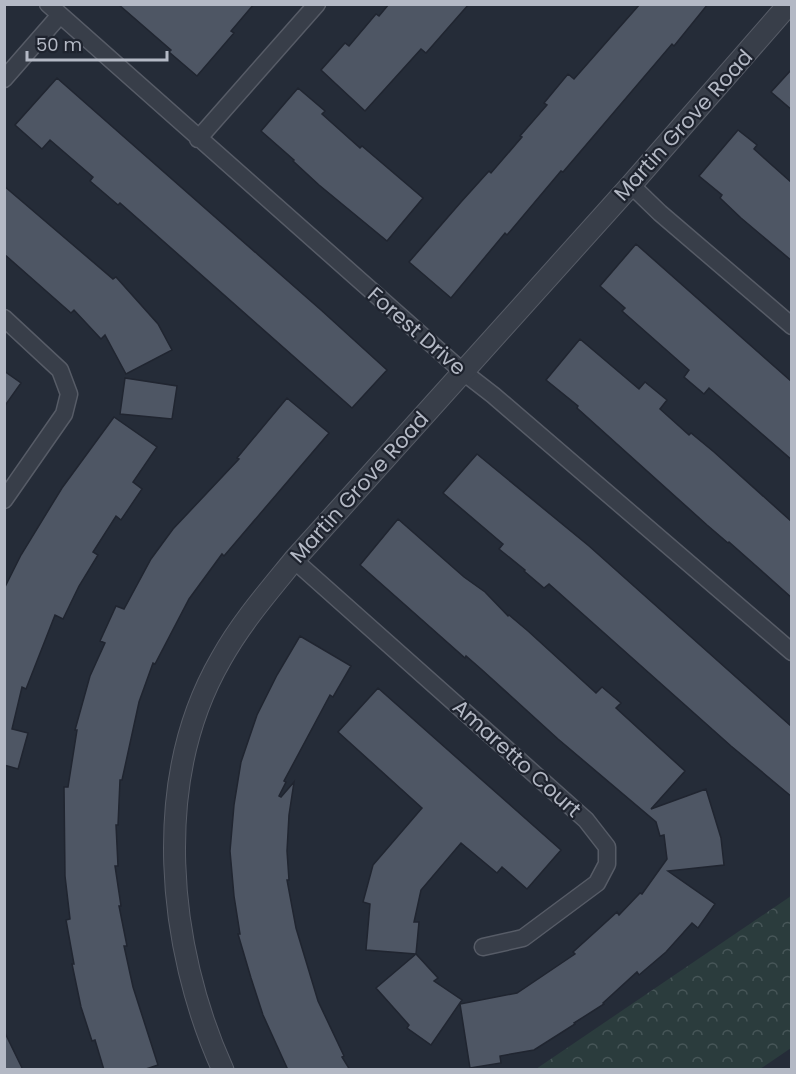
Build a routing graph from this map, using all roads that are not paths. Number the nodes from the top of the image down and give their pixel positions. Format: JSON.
{"nodes":[{"id":1,"x":317,"y":4,"type":"edge"},
{"id":2,"x":789,"y":4,"type":"edge"},
{"id":3,"x":54,"y":10,"type":"edge"},
{"id":4,"x":4,"y":79,"type":"edge"},
{"id":5,"x":198,"y":139,"type":"junction"},
{"id":6,"x":631,"y":185,"type":"junction"},
{"id":7,"x":4,"y":318,"type":"edge"},
{"id":8,"x":792,"y":326,"type":"edge"},
{"id":9,"x":462,"y":371,"type":"junction"},
{"id":10,"x":4,"y":500,"type":"edge"},
{"id":11,"x":294,"y":560,"type":"junction"},
{"id":12,"x":792,"y":652,"type":"edge"},
{"id":13,"x":483,"y":946,"type":"dead end"},
{"id":14,"x":223,"y":1070,"type":"edge"}],
"edges":[{"from":1,"to":5,"type":"street"},
{"from":2,"to":6,"type":"street","name":"Martin Grove Road"},
{"from":3,"to":4,"type":"street"},
{"from":3,"to":5,"type":"street","name":"Forest Drive"},
{"from":5,"to":9,"type":"street","name":"Forest Drive"},
{"from":6,"to":8,"type":"street"},
{"from":6,"to":9,"type":"street","name":"Martin Grove Road"},
{"from":7,"to":10,"type":"street"},
{"from":9,"to":11,"type":"street","name":"Martin Grove Road"},
{"from":9,"to":12,"type":"street","name":"Forest Drive"},
{"from":11,"to":13,"type":"street","name":"Amaretto Court"},
{"from":11,"to":14,"type":"street","name":"Martin Grove Road"}]}
